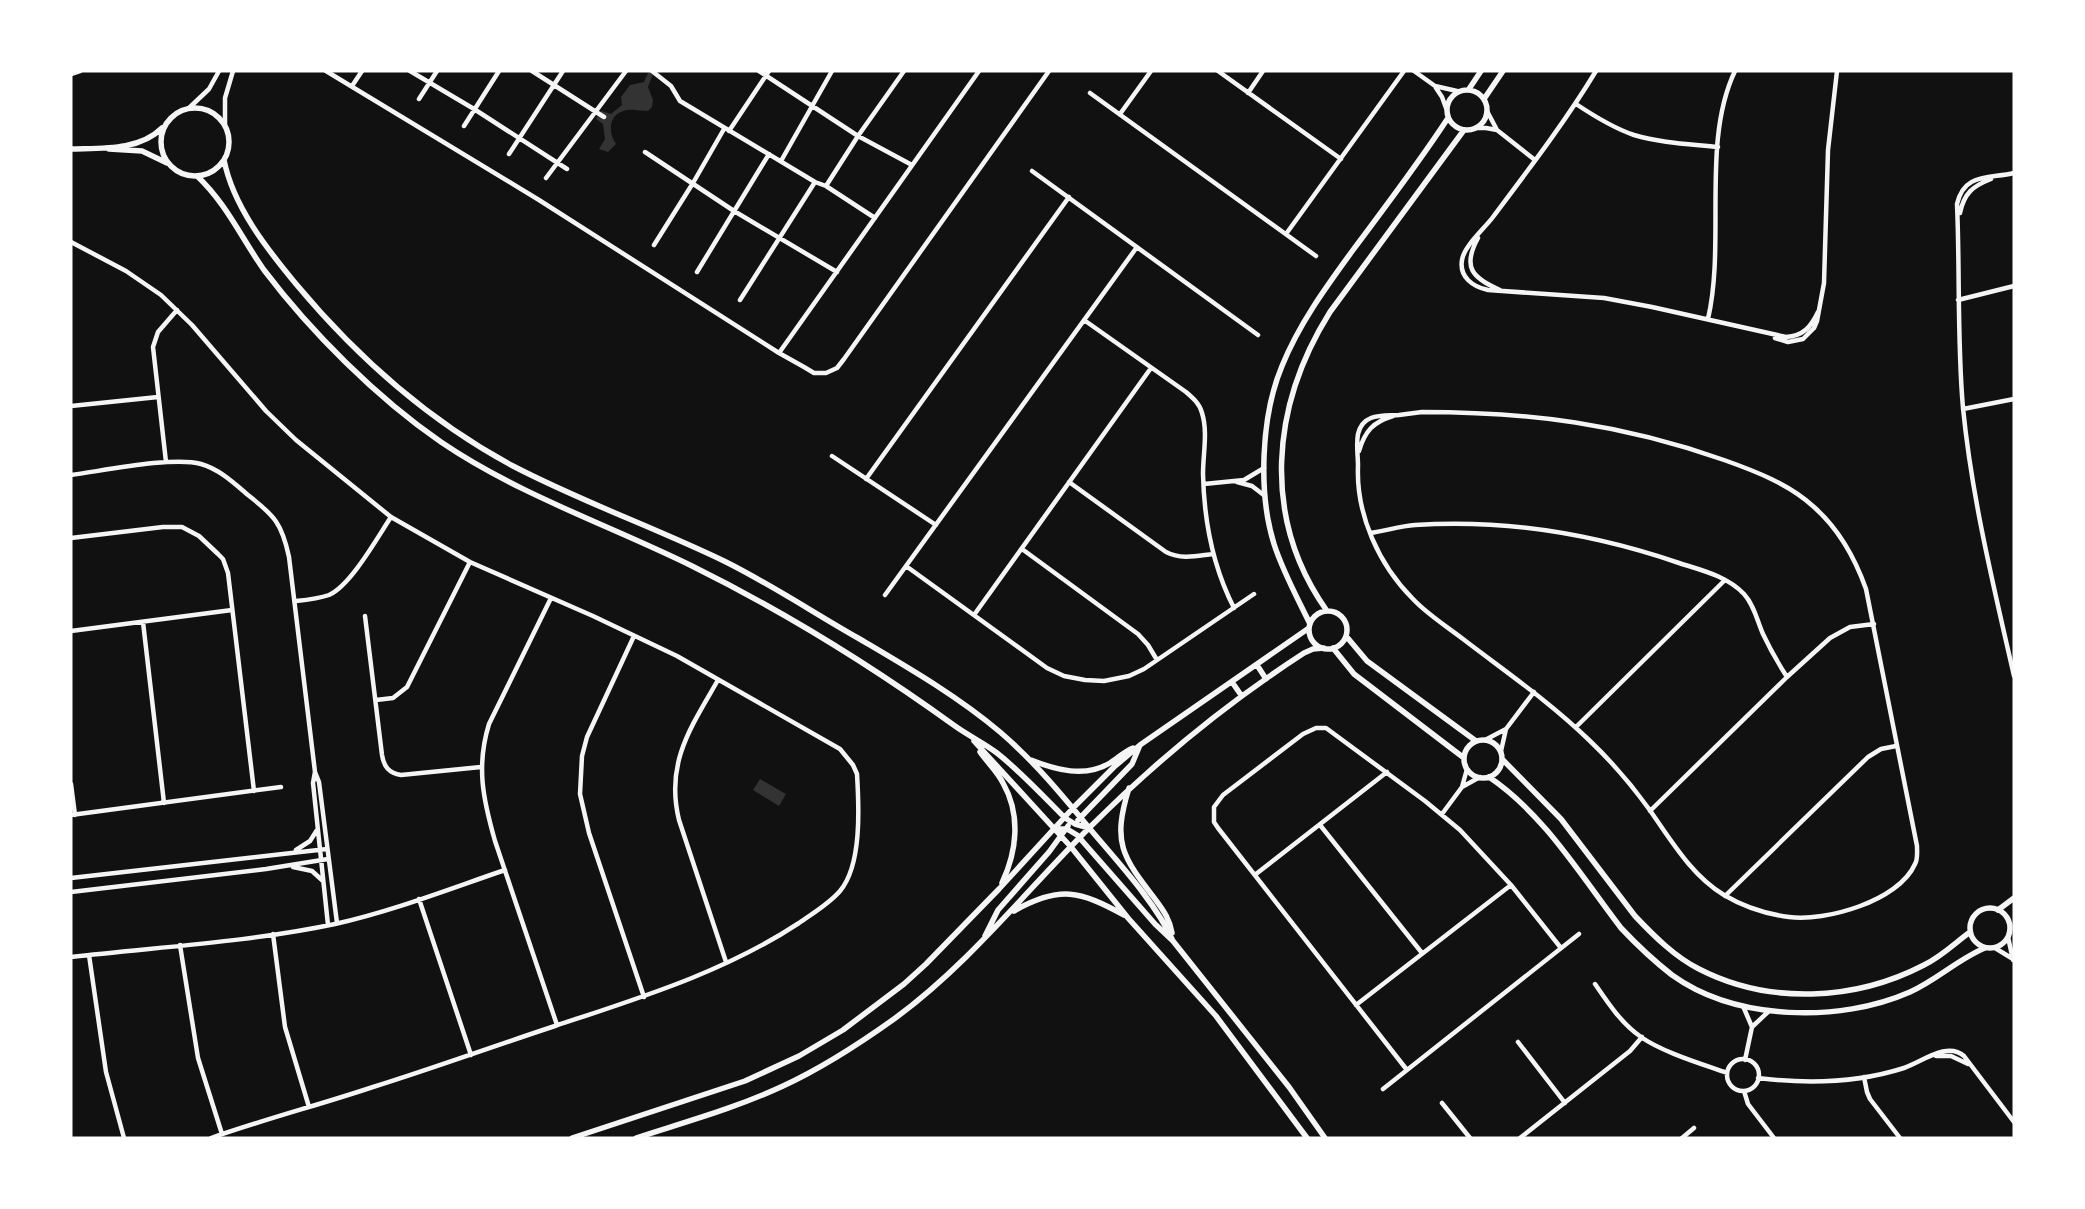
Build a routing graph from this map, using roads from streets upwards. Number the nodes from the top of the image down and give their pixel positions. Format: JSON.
{"nodes":[{"id":1,"x":80,"y":71,"type":"edge"},
{"id":2,"x":219,"y":71,"type":"edge"},
{"id":3,"x":233,"y":71,"type":"edge"},
{"id":4,"x":326,"y":71,"type":"edge"},
{"id":5,"x":362,"y":71,"type":"edge"},
{"id":6,"x":410,"y":71,"type":"edge"},
{"id":7,"x":436,"y":71,"type":"edge"},
{"id":8,"x":499,"y":71,"type":"edge"},
{"id":9,"x":532,"y":71,"type":"edge"},
{"id":10,"x":563,"y":71,"type":"edge"},
{"id":11,"x":626,"y":71,"type":"edge"},
{"id":12,"x":652,"y":71,"type":"edge"},
{"id":13,"x":759,"y":71,"type":"edge"},
{"id":14,"x":832,"y":71,"type":"edge"},
{"id":15,"x":904,"y":71,"type":"edge"},
{"id":16,"x":979,"y":71,"type":"edge"},
{"id":17,"x":1049,"y":71,"type":"edge"},
{"id":18,"x":1151,"y":71,"type":"edge"},
{"id":19,"x":1218,"y":71,"type":"edge"},
{"id":20,"x":1263,"y":71,"type":"edge"},
{"id":21,"x":1404,"y":71,"type":"edge"},
{"id":22,"x":1414,"y":71,"type":"edge"},
{"id":23,"x":1481,"y":71,"type":"edge"},
{"id":24,"x":1503,"y":71,"type":"edge"},
{"id":25,"x":1596,"y":71,"type":"edge"},
{"id":26,"x":1735,"y":71,"type":"edge"},
{"id":27,"x":1837,"y":71,"type":"edge"},
{"id":28,"x":768,"y":73,"type":"edge"},
{"id":29,"x":71,"y":74,"type":"edge"},
{"id":30,"x":430,"y":82,"type":"junction"},
{"id":31,"x":554,"y":85,"type":"junction"},
{"id":32,"x":352,"y":86,"type":"junction"},
{"id":33,"x":1435,"y":86,"type":"junction"},
{"id":34,"x":1469,"y":89,"type":"junction"},
{"id":35,"x":1457,"y":91,"type":"junction"},
{"id":36,"x":1090,"y":93,"type":"dead end"},
{"id":37,"x":1248,"y":93,"type":"junction"},
{"id":38,"x":419,"y":99,"type":"dead end"},
{"id":39,"x":1484,"y":99,"type":"junction"},
{"id":40,"x":1576,"y":104,"type":"junction"},
{"id":41,"x":812,"y":105,"type":"junction"},
{"id":42,"x":189,"y":108,"type":"junction"},
{"id":43,"x":1446,"y":108,"type":"junction"},
{"id":44,"x":474,"y":110,"type":"junction"},
{"id":45,"x":1487,"y":111,"type":"junction"},
{"id":46,"x":597,"y":113,"type":"junction"},
{"id":47,"x":1120,"y":114,"type":"junction"},
{"id":48,"x":604,"y":117,"type":"dead end"},
{"id":49,"x":1448,"y":118,"type":"junction"},
{"id":50,"x":225,"y":125,"type":"junction"},
{"id":51,"x":464,"y":126,"type":"dead end"},
{"id":52,"x":163,"y":127,"type":"junction"},
{"id":53,"x":724,"y":128,"type":"junction"},
{"id":54,"x":1475,"y":128,"type":"junction"},
{"id":55,"x":1464,"y":130,"type":"junction"},
{"id":56,"x":1497,"y":130,"type":"junction"},
{"id":57,"x":729,"y":132,"type":"junction"},
{"id":58,"x":858,"y":136,"type":"junction"},
{"id":59,"x":519,"y":139,"type":"junction"},
{"id":60,"x":1718,"y":147,"type":"junction"},
{"id":61,"x":107,"y":148,"type":"junction"},
{"id":62,"x":71,"y":149,"type":"edge"},
{"id":63,"x":645,"y":152,"type":"dead end"},
{"id":64,"x":509,"y":154,"type":"dead end"},
{"id":65,"x":769,"y":154,"type":"junction"},
{"id":66,"x":1341,"y":159,"type":"junction"},
{"id":67,"x":224,"y":160,"type":"junction"},
{"id":68,"x":781,"y":160,"type":"junction"},
{"id":69,"x":1535,"y":160,"type":"junction"},
{"id":70,"x":557,"y":163,"type":"junction"},
{"id":71,"x":168,"y":164,"type":"junction"},
{"id":72,"x":912,"y":165,"type":"junction"},
{"id":73,"x":567,"y":169,"type":"dead end"},
{"id":74,"x":1032,"y":171,"type":"dead end"},
{"id":75,"x":2014,"y":173,"type":"edge"},
{"id":76,"x":197,"y":176,"type":"junction"},
{"id":77,"x":546,"y":178,"type":"dead end"},
{"id":78,"x":815,"y":182,"type":"junction"},
{"id":79,"x":693,"y":183,"type":"junction"},
{"id":80,"x":826,"y":186,"type":"junction"},
{"id":81,"x":1069,"y":197,"type":"junction"},
{"id":82,"x":734,"y":211,"type":"junction"},
{"id":83,"x":874,"y":218,"type":"junction"},
{"id":84,"x":1481,"y":232,"type":"junction"},
{"id":85,"x":1286,"y":234,"type":"junction"},
{"id":86,"x":780,"y":238,"type":"junction"},
{"id":87,"x":71,"y":242,"type":"edge"},
{"id":88,"x":654,"y":245,"type":"dead end"},
{"id":89,"x":1137,"y":247,"type":"junction"},
{"id":90,"x":1316,"y":256,"type":"dead end"},
{"id":91,"x":697,"y":272,"type":"dead end"},
{"id":92,"x":836,"y":272,"type":"junction"},
{"id":93,"x":2014,"y":286,"type":"edge"},
{"id":94,"x":1503,"y":291,"type":"junction"},
{"id":95,"x":740,"y":300,"type":"dead end"},
{"id":96,"x":1958,"y":300,"type":"junction"},
{"id":97,"x":177,"y":310,"type":"junction"},
{"id":98,"x":1708,"y":319,"type":"junction"},
{"id":99,"x":1084,"y":320,"type":"junction"},
{"id":100,"x":1258,"y":335,"type":"dead end"},
{"id":101,"x":779,"y":353,"type":"junction"},
{"id":102,"x":1151,"y":368,"type":"junction"},
{"id":103,"x":158,"y":397,"type":"junction"},
{"id":104,"x":2014,"y":399,"type":"edge"},
{"id":105,"x":71,"y":406,"type":"edge"},
{"id":106,"x":1963,"y":409,"type":"junction"},
{"id":107,"x":1397,"y":415,"type":"junction"},
{"id":108,"x":1358,"y":455,"type":"junction"},
{"id":109,"x":832,"y":456,"type":"dead end"},
{"id":110,"x":166,"y":462,"type":"junction"},
{"id":111,"x":1264,"y":468,"type":"junction"},
{"id":112,"x":71,"y":475,"type":"edge"},
{"id":113,"x":866,"y":479,"type":"junction"},
{"id":114,"x":1069,"y":482,"type":"junction"},
{"id":115,"x":1236,"y":482,"type":"junction"},
{"id":116,"x":1204,"y":484,"type":"junction"},
{"id":117,"x":1266,"y":496,"type":"junction"},
{"id":118,"x":391,"y":518,"type":"junction"},
{"id":119,"x":936,"y":525,"type":"junction"},
{"id":120,"x":1370,"y":533,"type":"junction"},
{"id":121,"x":71,"y":538,"type":"edge"},
{"id":122,"x":1022,"y":549,"type":"junction"},
{"id":123,"x":1213,"y":554,"type":"junction"},
{"id":124,"x":470,"y":562,"type":"junction"},
{"id":125,"x":906,"y":566,"type":"junction"},
{"id":126,"x":1725,"y":580,"type":"junction"},
{"id":127,"x":1254,"y":594,"type":"dead end"},
{"id":128,"x":885,"y":596,"type":"dead end"},
{"id":129,"x":551,"y":598,"type":"junction"},
{"id":130,"x":295,"y":601,"type":"junction"},
{"id":131,"x":1234,"y":608,"type":"junction"},
{"id":132,"x":232,"y":610,"type":"junction"},
{"id":133,"x":1327,"y":611,"type":"junction"},
{"id":134,"x":974,"y":615,"type":"junction"},
{"id":135,"x":364,"y":616,"type":"dead end"},
{"id":136,"x":143,"y":622,"type":"junction"},
{"id":137,"x":1874,"y":624,"type":"junction"},
{"id":138,"x":1310,"y":626,"type":"junction"},
{"id":139,"x":71,"y":631,"type":"edge"},
{"id":140,"x":634,"y":636,"type":"junction"},
{"id":141,"x":1346,"y":636,"type":"junction"},
{"id":142,"x":1324,"y":648,"type":"junction"},
{"id":143,"x":1333,"y":648,"type":"junction"},
{"id":144,"x":1157,"y":660,"type":"junction"},
{"id":145,"x":1257,"y":665,"type":"junction"},
{"id":146,"x":2014,"y":676,"type":"edge"},
{"id":147,"x":1787,"y":677,"type":"junction"},
{"id":148,"x":1266,"y":679,"type":"junction"},
{"id":149,"x":718,"y":680,"type":"junction"},
{"id":150,"x":1232,"y":682,"type":"junction"},
{"id":151,"x":1534,"y":692,"type":"junction"},
{"id":152,"x":1242,"y":695,"type":"junction"},
{"id":153,"x":376,"y":700,"type":"junction"},
{"id":154,"x":1576,"y":727,"type":"junction"},
{"id":155,"x":1506,"y":729,"type":"junction"},
{"id":156,"x":971,"y":738,"type":"junction"},
{"id":157,"x":1485,"y":740,"type":"junction"},
{"id":158,"x":1476,"y":741,"type":"junction"},
{"id":159,"x":1140,"y":745,"type":"junction"},
{"id":160,"x":1896,"y":746,"type":"junction"},
{"id":161,"x":1501,"y":751,"type":"junction"},
{"id":162,"x":1464,"y":758,"type":"junction"},
{"id":163,"x":1029,"y":759,"type":"junction"},
{"id":164,"x":1502,"y":759,"type":"junction"},
{"id":165,"x":481,"y":767,"type":"junction"},
{"id":166,"x":1467,"y":769,"type":"junction"},
{"id":167,"x":315,"y":772,"type":"junction"},
{"id":168,"x":1387,"y":772,"type":"junction"},
{"id":169,"x":1480,"y":777,"type":"junction"},
{"id":170,"x":1489,"y":777,"type":"junction"},
{"id":171,"x":71,"y":784,"type":"edge"},
{"id":172,"x":281,"y":787,"type":"dead end"},
{"id":173,"x":1462,"y":787,"type":"junction"},
{"id":174,"x":1129,"y":788,"type":"junction"},
{"id":175,"x":254,"y":791,"type":"junction"},
{"id":176,"x":164,"y":803,"type":"junction"},
{"id":177,"x":1073,"y":808,"type":"junction"},
{"id":178,"x":1650,"y":811,"type":"junction"},
{"id":179,"x":1442,"y":814,"type":"junction"},
{"id":180,"x":73,"y":815,"type":"edge"},
{"id":181,"x":1080,"y":817,"type":"junction"},
{"id":182,"x":1070,"y":821,"type":"junction"},
{"id":183,"x":1320,"y":825,"type":"junction"},
{"id":184,"x":1089,"y":828,"type":"junction"},
{"id":185,"x":318,"y":829,"type":"junction"},
{"id":186,"x":1055,"y":829,"type":"junction"},
{"id":187,"x":1069,"y":830,"type":"junction"},
{"id":188,"x":1061,"y":837,"type":"junction"},
{"id":189,"x":1080,"y":838,"type":"junction"},
{"id":190,"x":1071,"y":847,"type":"junction"},
{"id":191,"x":327,"y":849,"type":"junction"},
{"id":192,"x":320,"y":850,"type":"junction"},
{"id":193,"x":292,"y":852,"type":"junction"},
{"id":194,"x":328,"y":859,"type":"junction"},
{"id":195,"x":321,"y":860,"type":"junction"},
{"id":196,"x":287,"y":866,"type":"junction"},
{"id":197,"x":505,"y":870,"type":"junction"},
{"id":198,"x":1256,"y":874,"type":"junction"},
{"id":199,"x":71,"y":878,"type":"edge"},
{"id":200,"x":323,"y":881,"type":"junction"},
{"id":201,"x":1512,"y":885,"type":"junction"},
{"id":202,"x":999,"y":889,"type":"junction"},
{"id":203,"x":71,"y":892,"type":"edge"},
{"id":204,"x":1726,"y":896,"type":"junction"},
{"id":205,"x":2014,"y":898,"type":"edge"},
{"id":206,"x":420,"y":899,"type":"junction"},
{"id":207,"x":1998,"y":910,"type":"junction"},
{"id":208,"x":1010,"y":914,"type":"junction"},
{"id":209,"x":1128,"y":918,"type":"junction"},
{"id":210,"x":336,"y":923,"type":"junction"},
{"id":211,"x":328,"y":925,"type":"junction"},
{"id":212,"x":2012,"y":926,"type":"edge"},
{"id":213,"x":1970,"y":932,"type":"junction"},
{"id":214,"x":273,"y":934,"type":"junction"},
{"id":215,"x":1579,"y":934,"type":"dead end"},
{"id":216,"x":984,"y":938,"type":"junction"},
{"id":217,"x":2008,"y":938,"type":"junction"},
{"id":218,"x":1173,"y":940,"type":"junction"},
{"id":219,"x":180,"y":945,"type":"junction"},
{"id":220,"x":1561,"y":948,"type":"junction"},
{"id":221,"x":1985,"y":948,"type":"junction"},
{"id":222,"x":1995,"y":948,"type":"junction"},
{"id":223,"x":1422,"y":954,"type":"junction"},
{"id":224,"x":89,"y":955,"type":"junction"},
{"id":225,"x":71,"y":957,"type":"edge"},
{"id":226,"x":2013,"y":960,"type":"edge"},
{"id":227,"x":726,"y":962,"type":"junction"},
{"id":228,"x":1595,"y":984,"type":"dead end"},
{"id":229,"x":644,"y":997,"type":"junction"},
{"id":230,"x":1356,"y":1005,"type":"junction"},
{"id":231,"x":1743,"y":1006,"type":"junction"},
{"id":232,"x":1769,"y":1011,"type":"junction"},
{"id":233,"x":558,"y":1025,"type":"junction"},
{"id":234,"x":1752,"y":1027,"type":"junction"},
{"id":235,"x":1642,"y":1037,"type":"junction"},
{"id":236,"x":1518,"y":1042,"type":"dead end"},
{"id":237,"x":470,"y":1055,"type":"junction"},
{"id":238,"x":1746,"y":1060,"type":"junction"},
{"id":239,"x":1407,"y":1070,"type":"junction"},
{"id":240,"x":1727,"y":1073,"type":"junction"},
{"id":241,"x":1864,"y":1077,"type":"junction"},
{"id":242,"x":1758,"y":1078,"type":"junction"},
{"id":243,"x":1383,"y":1089,"type":"dead end"},
{"id":244,"x":1744,"y":1091,"type":"junction"},
{"id":245,"x":1442,"y":1103,"type":"dead end"},
{"id":246,"x":1565,"y":1103,"type":"junction"},
{"id":247,"x":309,"y":1106,"type":"junction"},
{"id":248,"x":2014,"y":1122,"type":"edge"},
{"id":249,"x":1694,"y":1128,"type":"dead end"},
{"id":250,"x":222,"y":1134,"type":"junction"},
{"id":251,"x":124,"y":1138,"type":"edge"},
{"id":252,"x":211,"y":1138,"type":"edge"},
{"id":253,"x":572,"y":1138,"type":"edge"},
{"id":254,"x":636,"y":1138,"type":"edge"},
{"id":255,"x":1307,"y":1138,"type":"edge"},
{"id":256,"x":1325,"y":1138,"type":"edge"},
{"id":257,"x":1470,"y":1138,"type":"edge"},
{"id":258,"x":1520,"y":1138,"type":"edge"},
{"id":259,"x":1682,"y":1138,"type":"edge"},
{"id":260,"x":1774,"y":1138,"type":"edge"},
{"id":261,"x":1900,"y":1138,"type":"edge"}],
"edges":[{"from":1,"to":29,"type":"street"},
{"from":2,"to":42,"type":"street"},
{"from":3,"to":50,"type":"street"},
{"from":4,"to":32,"type":"street"},
{"from":5,"to":32,"type":"street"},
{"from":6,"to":30,"type":"street"},
{"from":7,"to":30,"type":"street"},
{"from":8,"to":44,"type":"street"},
{"from":9,"to":31,"type":"street"},
{"from":10,"to":31,"type":"street"},
{"from":11,"to":46,"type":"street"},
{"from":12,"to":53,"type":"street"},
{"from":13,"to":28,"type":"street"},
{"from":14,"to":41,"type":"street"},
{"from":15,"to":58,"type":"street"},
{"from":16,"to":72,"type":"street"},
{"from":17,"to":101,"type":"street"},
{"from":18,"to":47,"type":"street"},
{"from":19,"to":37,"type":"street"},
{"from":20,"to":37,"type":"street"},
{"from":21,"to":66,"type":"street"},
{"from":22,"to":33,"type":"street"},
{"from":23,"to":34,"type":"street"},
{"from":24,"to":39,"type":"street"},
{"from":25,"to":40,"type":"street"},
{"from":26,"to":60,"type":"street"},
{"from":27,"to":98,"type":"street"},
{"from":28,"to":41,"type":"street"},
{"from":28,"to":57,"type":"street"},
{"from":30,"to":38,"type":"street"},
{"from":30,"to":44,"type":"street"},
{"from":31,"to":46,"type":"street"},
{"from":31,"to":59,"type":"street"},
{"from":32,"to":101,"type":"street"},
{"from":33,"to":35,"type":"street"},
{"from":33,"to":43,"type":"street"},
{"from":34,"to":35,"type":"street"},
{"from":34,"to":39,"type":"street"},
{"from":35,"to":43,"type":"street"},
{"from":36,"to":47,"type":"street"},
{"from":37,"to":66,"type":"street"},
{"from":39,"to":45,"type":"street"},
{"from":40,"to":60,"type":"street"},
{"from":40,"to":69,"type":"street"},
{"from":41,"to":58,"type":"street"},
{"from":41,"to":68,"type":"street"},
{"from":42,"to":50,"type":"street"},
{"from":42,"to":52,"type":"street"},
{"from":43,"to":49,"type":"street"},
{"from":44,"to":51,"type":"street"},
{"from":44,"to":59,"type":"street"},
{"from":45,"to":54,"type":"street"},
{"from":45,"to":56,"type":"street"},
{"from":46,"to":48,"type":"street"},
{"from":46,"to":70,"type":"street"},
{"from":47,"to":85,"type":"street"},
{"from":49,"to":55,"type":"street"},
{"from":49,"to":111,"type":"street"},
{"from":50,"to":67,"type":"street"},
{"from":52,"to":61,"type":"street"},
{"from":52,"to":71,"type":"street"},
{"from":53,"to":57,"type":"street"},
{"from":53,"to":79,"type":"street"},
{"from":54,"to":55,"type":"street"},
{"from":54,"to":56,"type":"street"},
{"from":55,"to":133,"type":"street"},
{"from":56,"to":69,"type":"street"},
{"from":57,"to":65,"type":"street"},
{"from":58,"to":72,"type":"street"},
{"from":58,"to":80,"type":"street"},
{"from":59,"to":64,"type":"street"},
{"from":59,"to":70,"type":"street"},
{"from":60,"to":98,"type":"street"},
{"from":61,"to":62,"type":"street"},
{"from":61,"to":71,"type":"street"},
{"from":63,"to":79,"type":"street"},
{"from":65,"to":68,"type":"street"},
{"from":65,"to":82,"type":"street"},
{"from":66,"to":85,"type":"street"},
{"from":67,"to":76,"type":"street"},
{"from":67,"to":163,"type":"street"},
{"from":68,"to":78,"type":"street"},
{"from":69,"to":84,"type":"street"},
{"from":70,"to":73,"type":"street"},
{"from":70,"to":77,"type":"street"},
{"from":71,"to":76,"type":"street"},
{"from":72,"to":83,"type":"street"},
{"from":74,"to":81,"type":"street"},
{"from":75,"to":96,"type":"street"},
{"from":76,"to":156,"type":"street"},
{"from":78,"to":80,"type":"street"},
{"from":78,"to":86,"type":"street"},
{"from":79,"to":82,"type":"street"},
{"from":79,"to":88,"type":"street"},
{"from":80,"to":83,"type":"street"},
{"from":81,"to":89,"type":"street"},
{"from":81,"to":113,"type":"street"},
{"from":82,"to":86,"type":"street"},
{"from":82,"to":91,"type":"street"},
{"from":83,"to":92,"type":"street"},
{"from":84,"to":94,"type":"street"},
{"from":84,"to":94,"type":"street"},
{"from":85,"to":90,"type":"street"},
{"from":86,"to":92,"type":"street"},
{"from":86,"to":95,"type":"street"},
{"from":87,"to":97,"type":"street"},
{"from":89,"to":99,"type":"street"},
{"from":89,"to":100,"type":"street"},
{"from":92,"to":101,"type":"street"},
{"from":93,"to":96,"type":"street"},
{"from":94,"to":98,"type":"street"},
{"from":96,"to":106,"type":"street"},
{"from":97,"to":103,"type":"street"},
{"from":97,"to":118,"type":"street"},
{"from":99,"to":102,"type":"street"},
{"from":99,"to":119,"type":"street"},
{"from":102,"to":114,"type":"street"},
{"from":102,"to":116,"type":"street"},
{"from":103,"to":105,"type":"street"},
{"from":103,"to":110,"type":"street"},
{"from":104,"to":106,"type":"street"},
{"from":106,"to":146,"type":"street"},
{"from":107,"to":108,"type":"street"},
{"from":107,"to":108,"type":"street"},
{"from":107,"to":137,"type":"street"},
{"from":108,"to":120,"type":"street"},
{"from":109,"to":113,"type":"street"},
{"from":110,"to":112,"type":"street"},
{"from":110,"to":130,"type":"street"},
{"from":111,"to":115,"type":"street"},
{"from":111,"to":117,"type":"street"},
{"from":113,"to":119,"type":"street"},
{"from":114,"to":122,"type":"street"},
{"from":114,"to":123,"type":"street"},
{"from":115,"to":116,"type":"street"},
{"from":115,"to":117,"type":"street"},
{"from":116,"to":123,"type":"street"},
{"from":117,"to":138,"type":"street"},
{"from":118,"to":124,"type":"street"},
{"from":118,"to":130,"type":"street"},
{"from":119,"to":125,"type":"street"},
{"from":120,"to":126,"type":"street"},
{"from":120,"to":151,"type":"street"},
{"from":121,"to":132,"type":"street"},
{"from":122,"to":134,"type":"street"},
{"from":122,"to":144,"type":"street"},
{"from":123,"to":131,"type":"street"},
{"from":124,"to":129,"type":"street"},
{"from":124,"to":153,"type":"street"},
{"from":125,"to":128,"type":"street"},
{"from":125,"to":134,"type":"street"},
{"from":126,"to":147,"type":"street"},
{"from":126,"to":154,"type":"street"},
{"from":127,"to":131,"type":"street"},
{"from":129,"to":140,"type":"street"},
{"from":129,"to":165,"type":"street"},
{"from":130,"to":167,"type":"street"},
{"from":131,"to":144,"type":"street"},
{"from":132,"to":136,"type":"street"},
{"from":132,"to":175,"type":"street"},
{"from":133,"to":138,"type":"street"},
{"from":133,"to":141,"type":"street"},
{"from":134,"to":144,"type":"street"},
{"from":135,"to":153,"type":"street"},
{"from":136,"to":139,"type":"street"},
{"from":136,"to":176,"type":"street"},
{"from":137,"to":147,"type":"street"},
{"from":137,"to":160,"type":"street"},
{"from":138,"to":142,"type":"street"},
{"from":138,"to":145,"type":"street"},
{"from":140,"to":149,"type":"street"},
{"from":140,"to":229,"type":"street"},
{"from":141,"to":143,"type":"street"},
{"from":141,"to":158,"type":"street"},
{"from":142,"to":143,"type":"street"},
{"from":142,"to":148,"type":"street"},
{"from":143,"to":162,"type":"street"},
{"from":145,"to":148,"type":"street"},
{"from":145,"to":150,"type":"street"},
{"from":147,"to":178,"type":"street"},
{"from":148,"to":152,"type":"street"},
{"from":149,"to":227,"type":"street"},
{"from":149,"to":227,"type":"street"},
{"from":150,"to":152,"type":"street"},
{"from":150,"to":159,"type":"street"},
{"from":151,"to":154,"type":"street"},
{"from":151,"to":155,"type":"street"},
{"from":152,"to":174,"type":"street"},
{"from":153,"to":165,"type":"street"},
{"from":154,"to":178,"type":"street"},
{"from":155,"to":157,"type":"street"},
{"from":155,"to":161,"type":"street"},
{"from":156,"to":182,"type":"street"},
{"from":156,"to":186,"type":"street"},
{"from":156,"to":202,"type":"street"},
{"from":157,"to":158,"type":"street"},
{"from":157,"to":161,"type":"street"},
{"from":158,"to":162,"type":"street"},
{"from":159,"to":163,"type":"street"},
{"from":159,"to":177,"type":"street"},
{"from":159,"to":181,"type":"street"},
{"from":160,"to":204,"type":"street"},
{"from":160,"to":204,"type":"street"},
{"from":161,"to":164,"type":"street"},
{"from":162,"to":166,"type":"street"},
{"from":163,"to":177,"type":"street"},
{"from":164,"to":170,"type":"street"},
{"from":164,"to":213,"type":"street"},
{"from":165,"to":197,"type":"street"},
{"from":166,"to":169,"type":"street"},
{"from":166,"to":173,"type":"street"},
{"from":167,"to":185,"type":"street"},
{"from":167,"to":191,"type":"street"},
{"from":168,"to":179,"type":"street"},
{"from":168,"to":183,"type":"street"},
{"from":168,"to":198,"type":"street"},
{"from":169,"to":170,"type":"street"},
{"from":169,"to":173,"type":"street"},
{"from":170,"to":231,"type":"street"},
{"from":171,"to":180,"type":"street"},
{"from":172,"to":175,"type":"street"},
{"from":173,"to":179,"type":"street"},
{"from":174,"to":184,"type":"street"},
{"from":174,"to":218,"type":"street"},
{"from":175,"to":176,"type":"street"},
{"from":176,"to":180,"type":"street"},
{"from":177,"to":181,"type":"street"},
{"from":177,"to":182,"type":"street"},
{"from":178,"to":204,"type":"street"},
{"from":179,"to":201,"type":"street"},
{"from":181,"to":182,"type":"street"},
{"from":181,"to":184,"type":"street"},
{"from":182,"to":184,"type":"street"},
{"from":182,"to":186,"type":"street"},
{"from":182,"to":187,"type":"street"},
{"from":183,"to":198,"type":"street"},
{"from":183,"to":223,"type":"street"},
{"from":184,"to":189,"type":"street"},
{"from":184,"to":218,"type":"street"},
{"from":185,"to":192,"type":"street"},
{"from":185,"to":193,"type":"street"},
{"from":186,"to":187,"type":"street"},
{"from":186,"to":188,"type":"street"},
{"from":186,"to":202,"type":"street"},
{"from":187,"to":188,"type":"street"},
{"from":187,"to":189,"type":"street"},
{"from":187,"to":190,"type":"street"},
{"from":188,"to":190,"type":"street"},
{"from":188,"to":216,"type":"street"},
{"from":189,"to":190,"type":"street"},
{"from":189,"to":218,"type":"street"},
{"from":190,"to":208,"type":"street"},
{"from":190,"to":209,"type":"street"},
{"from":191,"to":192,"type":"street"},
{"from":191,"to":194,"type":"street"},
{"from":192,"to":193,"type":"street"},
{"from":192,"to":195,"type":"street"},
{"from":193,"to":199,"type":"street"},
{"from":194,"to":195,"type":"street"},
{"from":194,"to":210,"type":"street"},
{"from":195,"to":196,"type":"street"},
{"from":195,"to":200,"type":"street"},
{"from":196,"to":200,"type":"street"},
{"from":196,"to":203,"type":"street"},
{"from":197,"to":206,"type":"street"},
{"from":197,"to":233,"type":"street"},
{"from":198,"to":230,"type":"street"},
{"from":200,"to":211,"type":"street"},
{"from":201,"to":220,"type":"street"},
{"from":201,"to":223,"type":"street"},
{"from":202,"to":253,"type":"street"},
{"from":205,"to":207,"type":"street"},
{"from":206,"to":210,"type":"street"},
{"from":206,"to":237,"type":"street"},
{"from":207,"to":212,"type":"street"},
{"from":207,"to":213,"type":"street"},
{"from":208,"to":209,"type":"street"},
{"from":208,"to":216,"type":"street"},
{"from":209,"to":255,"type":"street"},
{"from":210,"to":211,"type":"street"},
{"from":211,"to":214,"type":"street"},
{"from":212,"to":217,"type":"street"},
{"from":213,"to":221,"type":"street"},
{"from":214,"to":219,"type":"street"},
{"from":214,"to":247,"type":"street"},
{"from":215,"to":220,"type":"street"},
{"from":216,"to":254,"type":"street"},
{"from":217,"to":222,"type":"street"},
{"from":217,"to":226,"type":"street"},
{"from":218,"to":256,"type":"street"},
{"from":219,"to":224,"type":"street"},
{"from":219,"to":250,"type":"street"},
{"from":220,"to":239,"type":"street"},
{"from":221,"to":222,"type":"street"},
{"from":221,"to":232,"type":"street"},
{"from":222,"to":226,"type":"street"},
{"from":223,"to":230,"type":"street"},
{"from":224,"to":225,"type":"street"},
{"from":224,"to":251,"type":"street"},
{"from":227,"to":229,"type":"street"},
{"from":228,"to":235,"type":"street"},
{"from":229,"to":233,"type":"street"},
{"from":230,"to":239,"type":"street"},
{"from":231,"to":232,"type":"street"},
{"from":231,"to":234,"type":"street"},
{"from":232,"to":234,"type":"street"},
{"from":233,"to":237,"type":"street"},
{"from":234,"to":238,"type":"street"},
{"from":235,"to":240,"type":"street"},
{"from":235,"to":246,"type":"street"},
{"from":236,"to":246,"type":"street"},
{"from":237,"to":247,"type":"street"},
{"from":238,"to":240,"type":"street"},
{"from":238,"to":242,"type":"street"},
{"from":239,"to":243,"type":"street"},
{"from":240,"to":244,"type":"street"},
{"from":241,"to":242,"type":"street"},
{"from":241,"to":248,"type":"street"},
{"from":241,"to":261,"type":"street"},
{"from":242,"to":244,"type":"street"},
{"from":244,"to":260,"type":"street"},
{"from":245,"to":257,"type":"street"},
{"from":246,"to":258,"type":"street"},
{"from":247,"to":250,"type":"street"},
{"from":249,"to":259,"type":"street"},
{"from":250,"to":252,"type":"street"}]}
